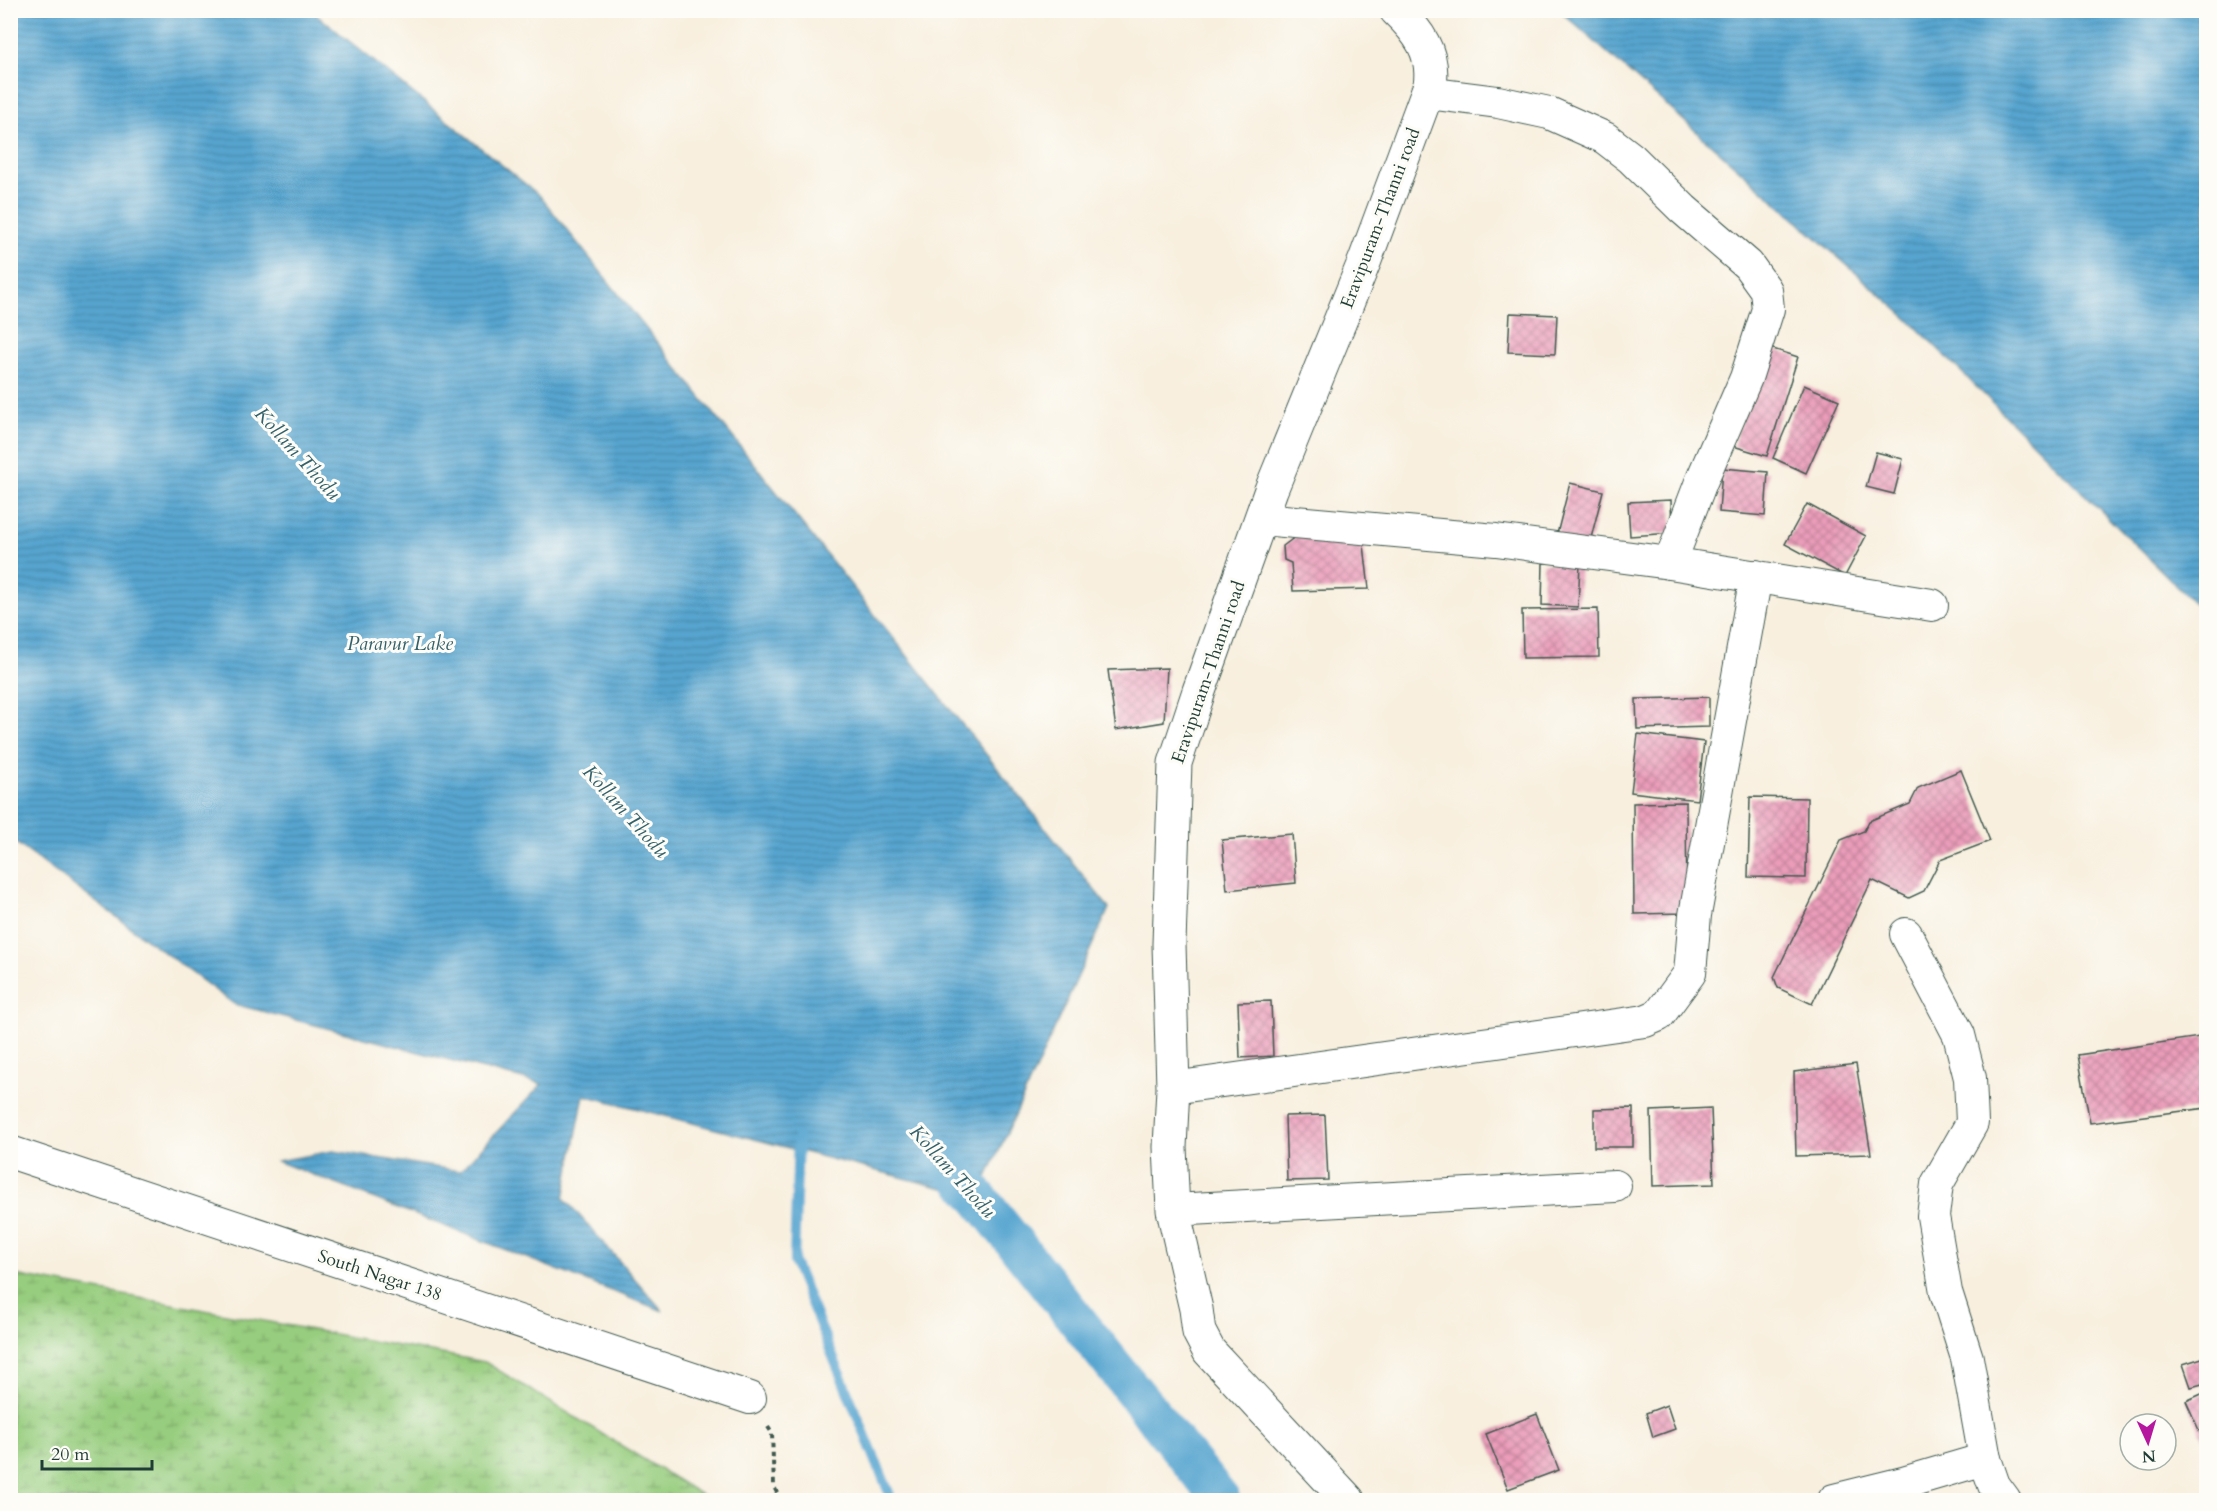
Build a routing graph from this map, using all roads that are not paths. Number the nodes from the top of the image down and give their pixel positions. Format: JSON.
{"nodes":[{"id":1,"x":1396,"y":10,"type":"edge"},
{"id":2,"x":1427,"y":93,"type":"junction"},
{"id":3,"x":1261,"y":519,"type":"junction"},
{"id":4,"x":1670,"y":562,"type":"junction"},
{"id":5,"x":1756,"y":576,"type":"junction"},
{"id":6,"x":1932,"y":605,"type":"dead end"},
{"id":7,"x":1906,"y":934,"type":"dead end"},
{"id":8,"x":1173,"y":1088,"type":"junction"},
{"id":9,"x":10,"y":1152,"type":"edge"},
{"id":10,"x":1615,"y":1186,"type":"dead end"},
{"id":11,"x":1173,"y":1210,"type":"junction"},
{"id":12,"x":750,"y":1398,"type":"road end"},
{"id":13,"x":1985,"y":1459,"type":"junction"},
{"id":14,"x":1348,"y":1500,"type":"edge"},
{"id":15,"x":1834,"y":1500,"type":"edge"},
{"id":16,"x":2005,"y":1500,"type":"edge"}],
"edges":[{"from":1,"to":2,"type":"main road","name":"Eravipuram-Thanni road"},
{"from":2,"to":3,"type":"main road","name":"Eravipuram-Thanni road"},
{"from":2,"to":4,"type":"street"},
{"from":3,"to":4,"type":"street"},
{"from":3,"to":8,"type":"main road","name":"Eravipuram-Thanni road"},
{"from":4,"to":5,"type":"street"},
{"from":5,"to":6,"type":"street"},
{"from":5,"to":8,"type":"street"},
{"from":7,"to":13,"type":"street"},
{"from":8,"to":11,"type":"main road","name":"Eravipuram-Thanni road"},
{"from":9,"to":12,"type":"street","name":"South Nagar 138"},
{"from":10,"to":11,"type":"street"},
{"from":11,"to":14,"type":"main road","name":"Eravipuram-Thanni road"},
{"from":13,"to":15,"type":"street"},
{"from":13,"to":16,"type":"street"}]}
